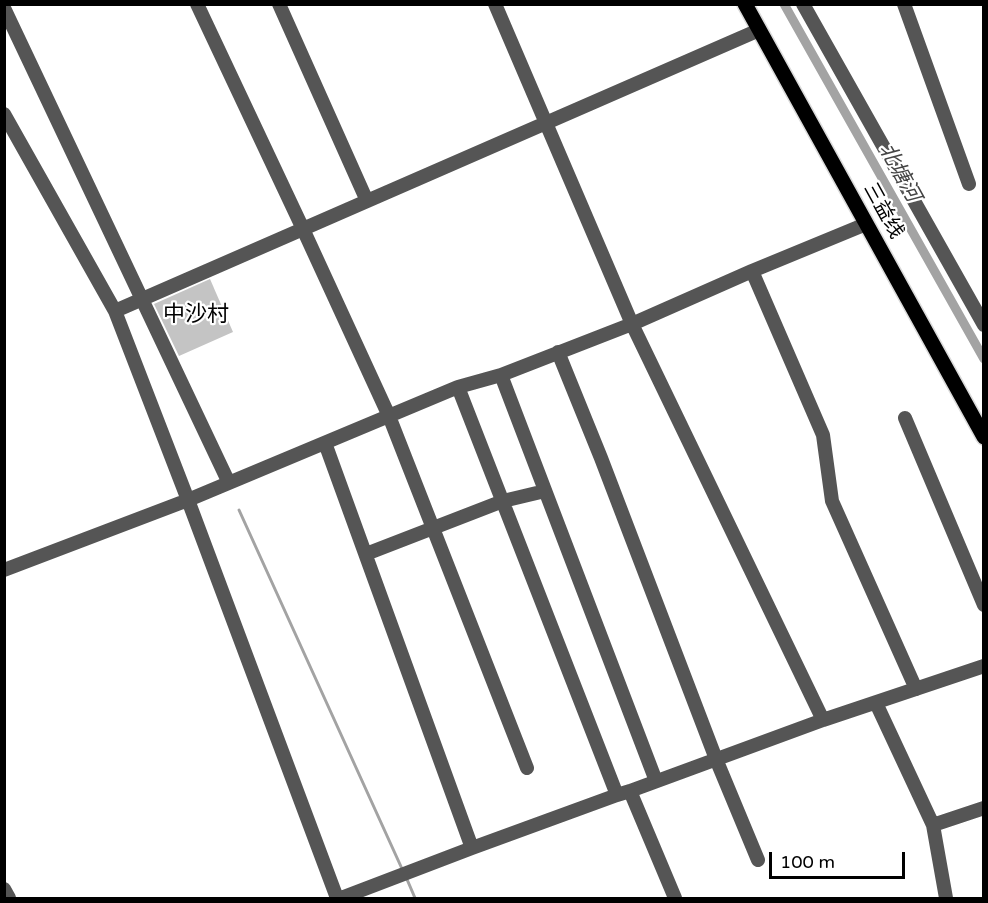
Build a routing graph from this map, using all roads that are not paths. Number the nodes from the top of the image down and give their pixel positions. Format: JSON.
{"nodes":[{"id":1,"x":197,"y":4,"type":"edge"},
{"id":2,"x":279,"y":4,"type":"edge"},
{"id":3,"x":495,"y":4,"type":"edge"},
{"id":4,"x":745,"y":4,"type":"edge"},
{"id":5,"x":904,"y":4,"type":"edge"},
{"id":6,"x":809,"y":6,"type":"edge"},
{"id":7,"x":4,"y":8,"type":"edge"},
{"id":8,"x":759,"y":30,"type":"junction"},
{"id":9,"x":4,"y":114,"type":"edge"},
{"id":10,"x":546,"y":123,"type":"junction"},
{"id":11,"x":969,"y":184,"type":"dead end"},
{"id":12,"x":367,"y":201,"type":"junction"},
{"id":13,"x":866,"y":224,"type":"junction"},
{"id":14,"x":303,"y":229,"type":"junction"},
{"id":15,"x":752,"y":271,"type":"junction"},
{"id":16,"x":142,"y":299,"type":"junction"},
{"id":17,"x":115,"y":311,"type":"junction"},
{"id":18,"x":632,"y":324,"type":"junction"},
{"id":19,"x":984,"y":325,"type":"edge"},
{"id":20,"x":558,"y":352,"type":"junction"},
{"id":21,"x":501,"y":375,"type":"junction"},
{"id":22,"x":458,"y":387,"type":"junction"},
{"id":23,"x":389,"y":416,"type":"junction"},
{"id":24,"x":905,"y":418,"type":"dead end"},
{"id":25,"x":984,"y":437,"type":"edge"},
{"id":26,"x":325,"y":443,"type":"junction"},
{"id":27,"x":229,"y":483,"type":"junction"},
{"id":28,"x":545,"y":490,"type":"junction"},
{"id":29,"x":188,"y":500,"type":"junction"},
{"id":30,"x":503,"y":501,"type":"junction"},
{"id":31,"x":433,"y":528,"type":"junction"},
{"id":32,"x":366,"y":554,"type":"junction"},
{"id":33,"x":4,"y":570,"type":"edge"},
{"id":34,"x":984,"y":606,"type":"edge"},
{"id":35,"x":984,"y":666,"type":"edge"},
{"id":36,"x":916,"y":689,"type":"junction"},
{"id":37,"x":876,"y":703,"type":"junction"},
{"id":38,"x":823,"y":720,"type":"junction"},
{"id":39,"x":716,"y":759,"type":"junction"},
{"id":40,"x":527,"y":768,"type":"dead end"},
{"id":41,"x":656,"y":781,"type":"junction"},
{"id":42,"x":623,"y":793,"type":"junction"},
{"id":43,"x":984,"y":808,"type":"edge"},
{"id":44,"x":933,"y":825,"type":"junction"},
{"id":45,"x":472,"y":848,"type":"junction"},
{"id":46,"x":758,"y":860,"type":"dead end"},
{"id":47,"x":4,"y":889,"type":"edge"},
{"id":48,"x":9,"y":898,"type":"edge"},
{"id":49,"x":337,"y":898,"type":"edge"},
{"id":50,"x":342,"y":898,"type":"edge"},
{"id":51,"x":675,"y":898,"type":"edge"},
{"id":52,"x":946,"y":898,"type":"edge"}],
"edges":[{"from":1,"to":14,"type":"street"},
{"from":2,"to":12,"type":"street"},
{"from":3,"to":10,"type":"street"},
{"from":4,"to":8,"type":"main road","name":"三益线"},
{"from":5,"to":11,"type":"street"},
{"from":6,"to":19,"type":"street"},
{"from":7,"to":16,"type":"street"},
{"from":8,"to":10,"type":"street"},
{"from":8,"to":13,"type":"main road","name":"三益线"},
{"from":9,"to":17,"type":"street"},
{"from":10,"to":12,"type":"street"},
{"from":10,"to":18,"type":"street"},
{"from":12,"to":14,"type":"street"},
{"from":13,"to":15,"type":"street"},
{"from":13,"to":25,"type":"main road","name":"三益线"},
{"from":14,"to":16,"type":"street"},
{"from":14,"to":23,"type":"street"},
{"from":15,"to":18,"type":"street"},
{"from":15,"to":36,"type":"street"},
{"from":16,"to":17,"type":"street"},
{"from":16,"to":27,"type":"street"},
{"from":17,"to":29,"type":"street"},
{"from":18,"to":20,"type":"street"},
{"from":18,"to":38,"type":"street"},
{"from":20,"to":21,"type":"street"},
{"from":20,"to":39,"type":"street"},
{"from":21,"to":22,"type":"street"},
{"from":21,"to":28,"type":"street"},
{"from":22,"to":23,"type":"street"},
{"from":22,"to":30,"type":"street"},
{"from":23,"to":26,"type":"street"},
{"from":23,"to":31,"type":"street"},
{"from":24,"to":34,"type":"street"},
{"from":26,"to":27,"type":"street"},
{"from":26,"to":32,"type":"street"},
{"from":27,"to":29,"type":"street"},
{"from":28,"to":30,"type":"street"},
{"from":28,"to":41,"type":"street"},
{"from":29,"to":33,"type":"street"},
{"from":29,"to":49,"type":"street"},
{"from":30,"to":31,"type":"street"},
{"from":30,"to":42,"type":"street"},
{"from":31,"to":32,"type":"street"},
{"from":31,"to":40,"type":"street"},
{"from":32,"to":45,"type":"street"},
{"from":35,"to":36,"type":"street"},
{"from":36,"to":37,"type":"street"},
{"from":37,"to":38,"type":"street"},
{"from":37,"to":44,"type":"street"},
{"from":38,"to":39,"type":"street"},
{"from":39,"to":41,"type":"street"},
{"from":39,"to":46,"type":"street"},
{"from":41,"to":42,"type":"street"},
{"from":42,"to":45,"type":"street"},
{"from":42,"to":51,"type":"street"},
{"from":43,"to":44,"type":"street"},
{"from":44,"to":52,"type":"street"},
{"from":45,"to":50,"type":"street"},
{"from":47,"to":48,"type":"street"}]}
